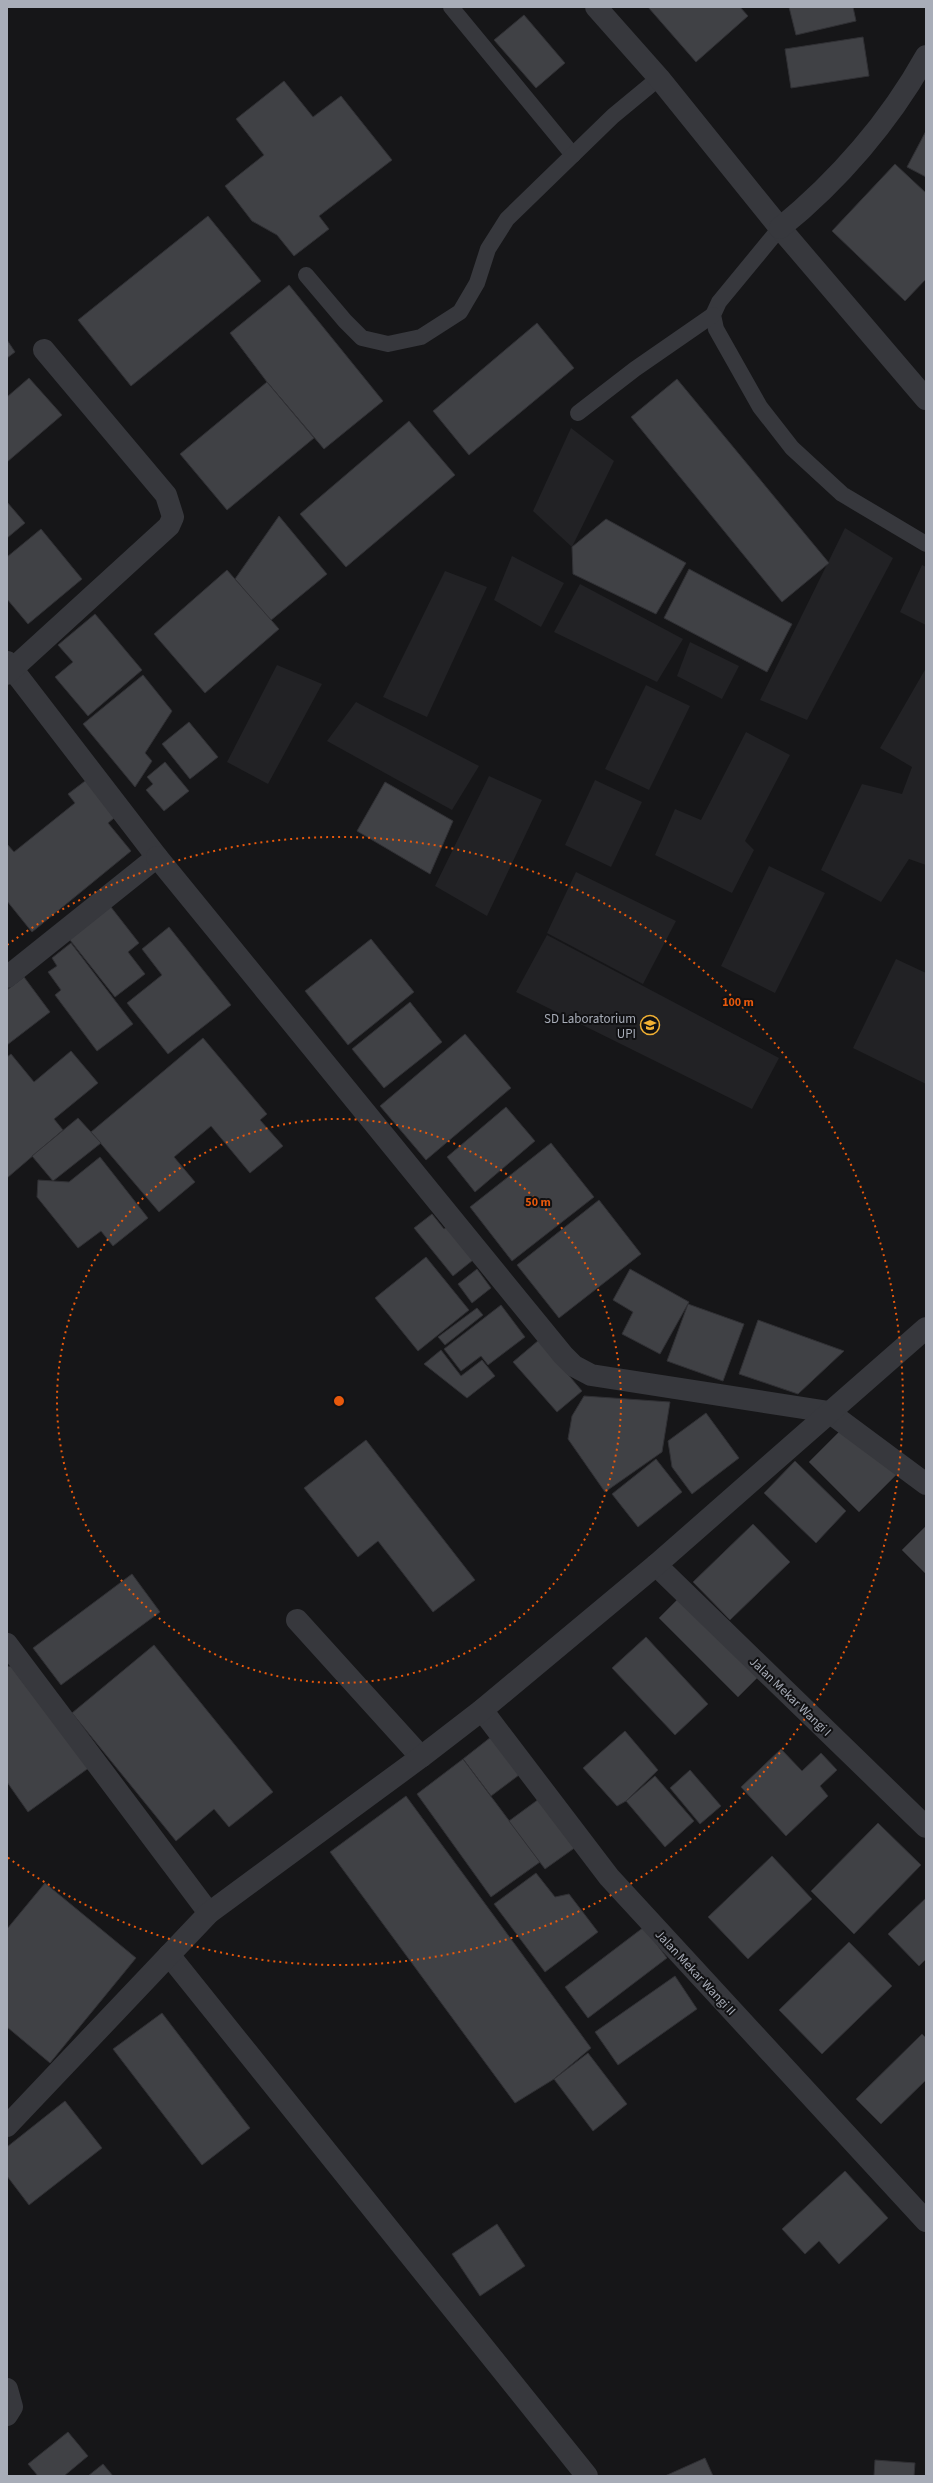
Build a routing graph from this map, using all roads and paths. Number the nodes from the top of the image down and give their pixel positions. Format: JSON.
{"nodes":[{"id":1,"x":451,"y":7,"type":"edge"},
{"id":2,"x":596,"y":7,"type":"edge"},
{"id":3,"x":926,"y":56,"type":"edge"},
{"id":4,"x":659,"y":78,"type":"junction"},
{"id":5,"x":573,"y":155,"type":"junction"},
{"id":6,"x":780,"y":228,"type":"junction"},
{"id":7,"x":306,"y":275,"type":"dead end"},
{"id":8,"x":713,"y":315,"type":"junction"},
{"id":9,"x":44,"y":350,"type":"dead end"},
{"id":10,"x":926,"y":398,"type":"edge"},
{"id":11,"x":578,"y":413,"type":"dead end"},
{"id":12,"x":926,"y":544,"type":"edge"},
{"id":13,"x":9,"y":669,"type":"edge"},
{"id":14,"x":158,"y":857,"type":"junction"},
{"id":15,"x":7,"y":977,"type":"edge"},
{"id":16,"x":926,"y":1328,"type":"edge"},
{"id":17,"x":829,"y":1412,"type":"junction"},
{"id":18,"x":926,"y":1484,"type":"edge"},
{"id":19,"x":656,"y":1565,"type":"junction"},
{"id":20,"x":297,"y":1620,"type":"dead end"},
{"id":21,"x":7,"y":1644,"type":"edge"},
{"id":22,"x":482,"y":1710,"type":"junction"},
{"id":23,"x":421,"y":1757,"type":"junction"},
{"id":24,"x":926,"y":1827,"type":"edge"},
{"id":25,"x":209,"y":1913,"type":"junction"},
{"id":26,"x":169,"y":1955,"type":"junction"},
{"id":27,"x":7,"y":2126,"type":"edge"},
{"id":28,"x":926,"y":2220,"type":"edge"},
{"id":29,"x":7,"y":2389,"type":"edge"},
{"id":30,"x":7,"y":2415,"type":"edge"},
{"id":31,"x":587,"y":2476,"type":"edge"}],
"edges":[{"from":1,"to":5,"type":"lane"},
{"from":2,"to":4,"type":"street"},
{"from":3,"to":6,"type":"street"},
{"from":4,"to":5,"type":"lane"},
{"from":4,"to":6,"type":"street"},
{"from":5,"to":7,"type":"lane"},
{"from":6,"to":8,"type":"lane"},
{"from":6,"to":10,"type":"street"},
{"from":8,"to":11,"type":"lane"},
{"from":8,"to":12,"type":"lane"},
{"from":9,"to":13,"type":"street"},
{"from":13,"to":14,"type":"street"},
{"from":14,"to":15,"type":"street"},
{"from":14,"to":17,"type":"street"},
{"from":16,"to":17,"type":"street"},
{"from":17,"to":18,"type":"street"},
{"from":17,"to":19,"type":"street"},
{"from":19,"to":22,"type":"street"},
{"from":19,"to":24,"type":"street","name":"Jalan Mekar Wangi I"},
{"from":20,"to":23,"type":"street"},
{"from":21,"to":25,"type":"street"},
{"from":22,"to":23,"type":"street"},
{"from":22,"to":28,"type":"street","name":"Jalan Mekar Wangi II"},
{"from":23,"to":25,"type":"street"},
{"from":25,"to":26,"type":"street"},
{"from":26,"to":27,"type":"street"},
{"from":26,"to":31,"type":"street"},
{"from":29,"to":30,"type":"street"}]}
